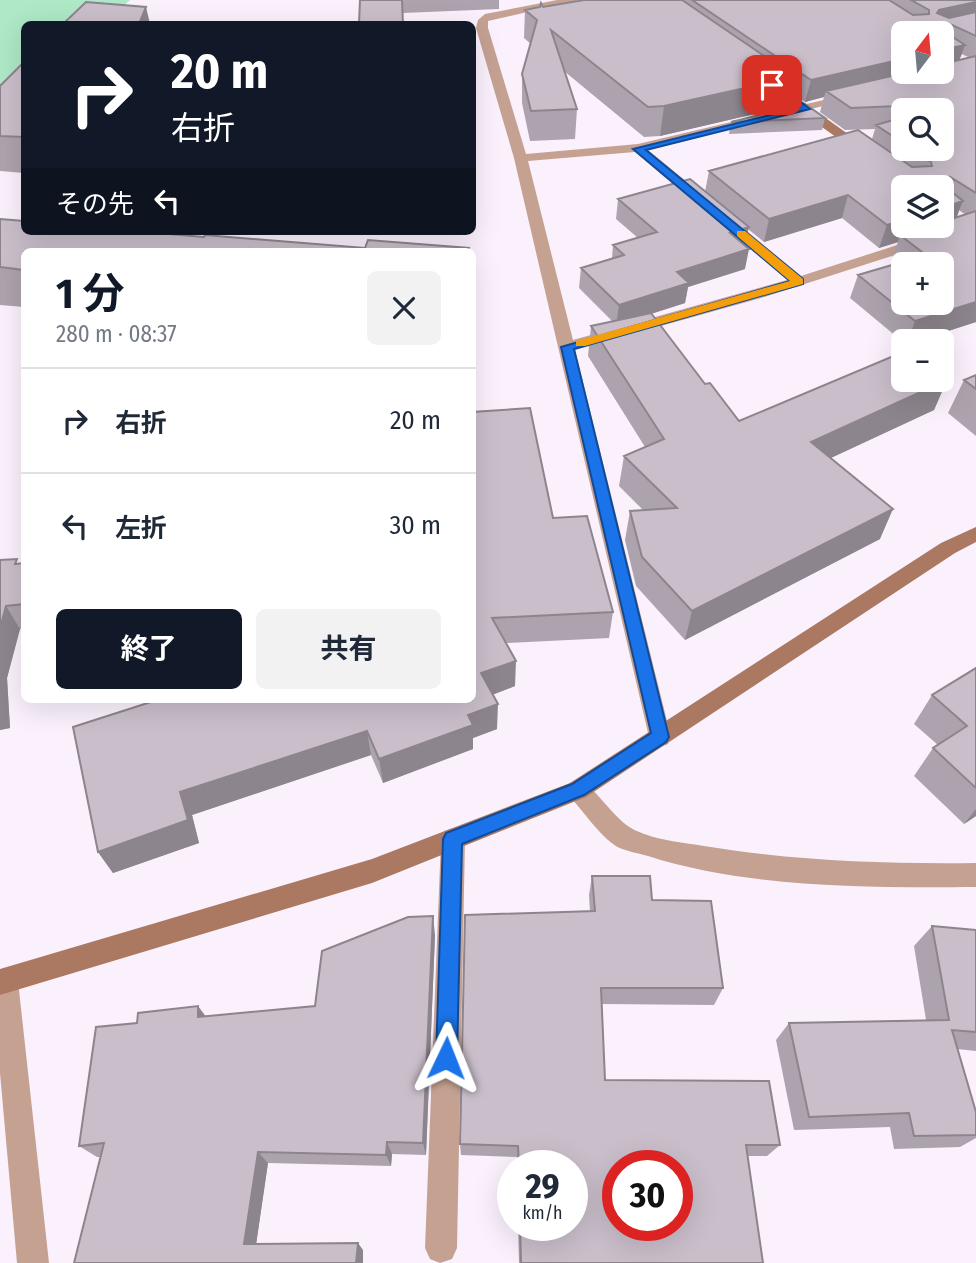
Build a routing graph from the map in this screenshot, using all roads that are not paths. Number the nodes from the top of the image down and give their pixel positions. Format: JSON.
{"nodes":[{"id":1,"x":574,"y":0,"type":"edge"},
{"id":2,"x":755,"y":73,"type":"edge"},
{"id":3,"x":857,"y":96,"type":"edge"},
{"id":4,"x":806,"y":109,"type":"junction"},
{"id":5,"x":638,"y":149,"type":"junction"},
{"id":6,"x":871,"y":156,"type":"edge"},
{"id":7,"x":521,"y":158,"type":"junction"},
{"id":8,"x":930,"y":239,"type":"edge"},
{"id":9,"x":799,"y":282,"type":"junction"},
{"id":10,"x":567,"y":347,"type":"junction"},
{"id":11,"x":976,"y":534,"type":"edge"},
{"id":12,"x":660,"y":737,"type":"junction"},
{"id":13,"x":578,"y":790,"type":"junction"},
{"id":14,"x":453,"y":839,"type":"junction"},
{"id":15,"x":976,"y":875,"type":"edge"},
{"id":16,"x":3,"y":982,"type":"edge"},
{"id":17,"x":441,"y":1248,"type":"dead end"},
{"id":18,"x":33,"y":1263,"type":"edge"}],
"edges":[{"from":1,"to":7,"type":"street"},
{"from":2,"to":4,"type":"street"},
{"from":3,"to":4,"type":"street"},
{"from":4,"to":5,"type":"street"},
{"from":4,"to":6,"type":"street"},
{"from":5,"to":7,"type":"street"},
{"from":5,"to":9,"type":"street"},
{"from":7,"to":10,"type":"street"},
{"from":8,"to":9,"type":"street"},
{"from":9,"to":10,"type":"street"},
{"from":10,"to":12,"type":"street"},
{"from":11,"to":12,"type":"street"},
{"from":12,"to":13,"type":"street"},
{"from":13,"to":14,"type":"street"},
{"from":13,"to":15,"type":"street"},
{"from":14,"to":16,"type":"street"},
{"from":14,"to":17,"type":"street"},
{"from":16,"to":18,"type":"street"}]}
